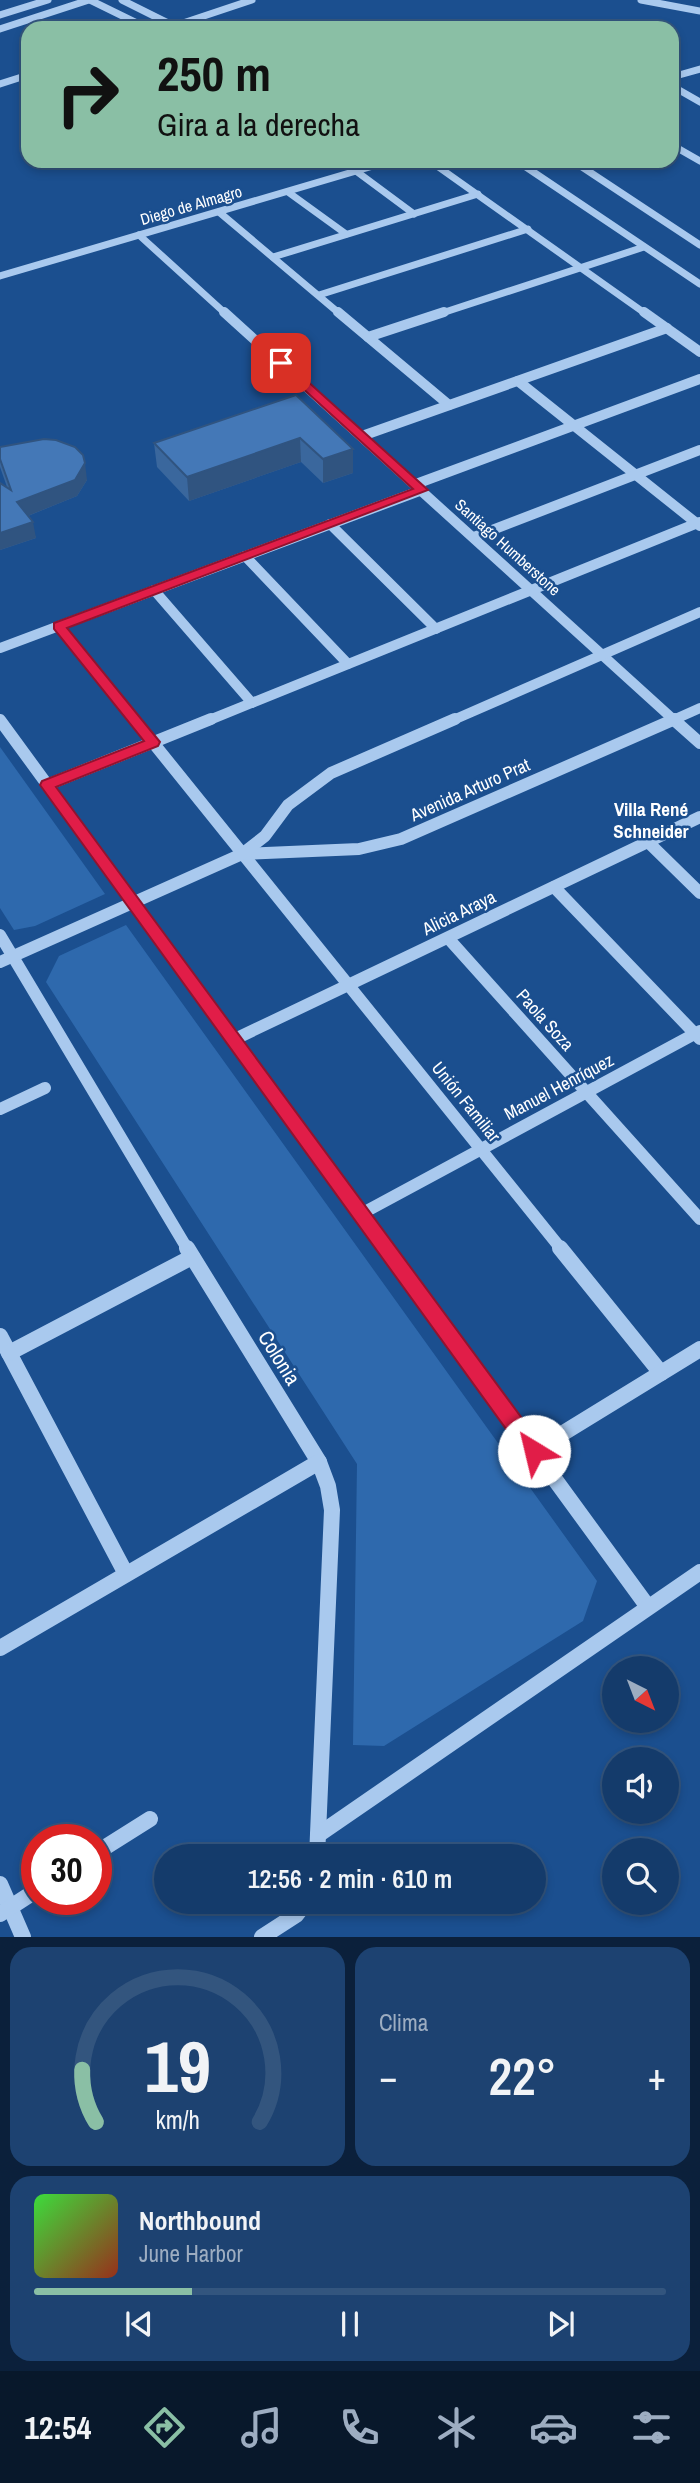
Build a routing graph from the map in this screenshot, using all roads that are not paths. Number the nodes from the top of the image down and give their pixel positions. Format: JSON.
{"nodes":[{"id":1,"x":48,"y":0,"type":"edge"},
{"id":2,"x":90,"y":0,"type":"edge"},
{"id":3,"x":252,"y":0,"type":"edge"},
{"id":4,"x":641,"y":0,"type":"edge"},
{"id":5,"x":127,"y":1,"type":"edge"},
{"id":6,"x":700,"y":11,"type":"edge"},
{"id":7,"x":0,"y":15,"type":"edge"},
{"id":8,"x":25,"y":21,"type":"edge"},
{"id":9,"x":133,"y":21,"type":"edge"},
{"id":10,"x":161,"y":21,"type":"edge"},
{"id":11,"x":189,"y":21,"type":"edge"},
{"id":12,"x":21,"y":22,"type":"edge"},
{"id":13,"x":0,"y":29,"type":"edge"},
{"id":14,"x":700,"y":69,"type":"edge"},
{"id":15,"x":679,"y":75,"type":"edge"},
{"id":16,"x":21,"y":77,"type":"edge"},
{"id":17,"x":0,"y":84,"type":"edge"},
{"id":18,"x":679,"y":90,"type":"edge"},
{"id":19,"x":700,"y":102,"type":"edge"},
{"id":20,"x":679,"y":149,"type":"edge"},
{"id":21,"x":700,"y":162,"type":"edge"},
{"id":22,"x":366,"y":168,"type":"edge"},
{"id":23,"x":440,"y":168,"type":"edge"},
{"id":24,"x":527,"y":168,"type":"edge"},
{"id":25,"x":584,"y":168,"type":"edge"},
{"id":26,"x":356,"y":171,"type":"junction"},
{"id":27,"x":288,"y":192,"type":"junction"},
{"id":28,"x":478,"y":194,"type":"junction"},
{"id":29,"x":219,"y":212,"type":"junction"},
{"id":30,"x":414,"y":214,"type":"junction"},
{"id":31,"x":528,"y":229,"type":"junction"},
{"id":32,"x":346,"y":234,"type":"junction"},
{"id":33,"x":139,"y":235,"type":"junction"},
{"id":34,"x":700,"y":245,"type":"edge"},
{"id":35,"x":644,"y":247,"type":"junction"},
{"id":36,"x":273,"y":257,"type":"junction"},
{"id":37,"x":581,"y":267,"type":"junction"},
{"id":38,"x":0,"y":276,"type":"edge"},
{"id":39,"x":700,"y":284,"type":"edge"},
{"id":40,"x":319,"y":295,"type":"junction"},
{"id":41,"x":667,"y":328,"type":"junction"},
{"id":42,"x":368,"y":337,"type":"junction"},
{"id":43,"x":700,"y":352,"type":"edge"},
{"id":44,"x":700,"y":379,"type":"edge"},
{"id":45,"x":518,"y":381,"type":"junction"},
{"id":46,"x":450,"y":405,"type":"junction"},
{"id":47,"x":574,"y":426,"type":"junction"},
{"id":48,"x":362,"y":436,"type":"junction"},
{"id":49,"x":700,"y":450,"type":"edge"},
{"id":50,"x":635,"y":475,"type":"junction"},
{"id":51,"x":419,"y":487,"type":"junction"},
{"id":52,"x":330,"y":524,"type":"junction"},
{"id":53,"x":699,"y":524,"type":"edge"},
{"id":54,"x":474,"y":537,"type":"junction"},
{"id":55,"x":245,"y":556,"type":"junction"},
{"id":56,"x":154,"y":590,"type":"junction"},
{"id":57,"x":532,"y":590,"type":"junction"},
{"id":58,"x":700,"y":612,"type":"edge"},
{"id":59,"x":59,"y":626,"type":"junction"},
{"id":60,"x":436,"y":629,"type":"junction"},
{"id":61,"x":0,"y":648,"type":"edge"},
{"id":62,"x":604,"y":655,"type":"junction"},
{"id":63,"x":348,"y":664,"type":"junction"},
{"id":64,"x":252,"y":703,"type":"junction"},
{"id":65,"x":700,"y":708,"type":"edge"},
{"id":66,"x":674,"y":719,"type":"junction"},
{"id":67,"x":0,"y":720,"type":"edge"},
{"id":68,"x":153,"y":742,"type":"junction"},
{"id":69,"x":700,"y":743,"type":"edge"},
{"id":70,"x":47,"y":785,"type":"junction"},
{"id":71,"x":700,"y":817,"type":"edge"},
{"id":72,"x":648,"y":842,"type":"junction"},
{"id":73,"x":242,"y":854,"type":"junction"},
{"id":74,"x":554,"y":887,"type":"junction"},
{"id":75,"x":700,"y":893,"type":"edge"},
{"id":76,"x":134,"y":903,"type":"junction"},
{"id":77,"x":0,"y":935,"type":"edge"},
{"id":78,"x":448,"y":937,"type":"junction"},
{"id":79,"x":6,"y":959,"type":"edge"},
{"id":80,"x":349,"y":985,"type":"junction"},
{"id":81,"x":698,"y":1035,"type":"edge"},
{"id":82,"x":233,"y":1040,"type":"junction"},
{"id":83,"x":45,"y":1088,"type":"dead end"},
{"id":84,"x":587,"y":1093,"type":"junction"},
{"id":85,"x":0,"y":1109,"type":"edge"},
{"id":86,"x":481,"y":1149,"type":"junction"},
{"id":87,"x":361,"y":1214,"type":"junction"},
{"id":88,"x":700,"y":1219,"type":"edge"},
{"id":89,"x":192,"y":1257,"type":"junction"},
{"id":90,"x":0,"y":1336,"type":"edge"},
{"id":91,"x":700,"y":1349,"type":"edge"},
{"id":92,"x":9,"y":1353,"type":"junction"},
{"id":93,"x":661,"y":1373,"type":"junction"},
{"id":94,"x":534,"y":1451,"type":"junction"},
{"id":95,"x":319,"y":1462,"type":"junction"},
{"id":96,"x":700,"y":1572,"type":"edge"},
{"id":97,"x":126,"y":1574,"type":"junction"},
{"id":98,"x":648,"y":1607,"type":"junction"},
{"id":99,"x":0,"y":1648,"type":"edge"},
{"id":100,"x":150,"y":1819,"type":"dead end"},
{"id":101,"x":318,"y":1835,"type":"junction"},
{"id":102,"x":112,"y":1843,"type":"edge"},
{"id":103,"x":318,"y":1844,"type":"edge"},
{"id":104,"x":0,"y":1884,"type":"edge"},
{"id":105,"x":21,"y":1900,"type":"edge"},
{"id":106,"x":5,"y":1911,"type":"edge"},
{"id":107,"x":297,"y":1914,"type":"edge"},
{"id":108,"x":23,"y":1937,"type":"edge"},
{"id":109,"x":262,"y":1937,"type":"edge"}],
"edges":[{"from":1,"to":7,"type":"street"},
{"from":2,"to":8,"type":"street"},
{"from":2,"to":9,"type":"street"},
{"from":3,"to":11,"type":"street"},
{"from":4,"to":6,"type":"street"},
{"from":5,"to":10,"type":"street"},
{"from":12,"to":13,"type":"street"},
{"from":14,"to":15,"type":"street"},
{"from":16,"to":17,"type":"street"},
{"from":18,"to":19,"type":"street"},
{"from":20,"to":21,"type":"street"},
{"from":22,"to":26,"type":"street","name":"Diego de Almagro"},
{"from":23,"to":28,"type":"street"},
{"from":24,"to":35,"type":"street"},
{"from":25,"to":34,"type":"street"},
{"from":26,"to":27,"type":"street","name":"Diego de Almagro"},
{"from":26,"to":30,"type":"street"},
{"from":27,"to":29,"type":"street","name":"Diego de Almagro"},
{"from":27,"to":32,"type":"street"},
{"from":28,"to":30,"type":"street"},
{"from":28,"to":31,"type":"street"},
{"from":29,"to":33,"type":"street","name":"Diego de Almagro"},
{"from":29,"to":36,"type":"street"},
{"from":30,"to":32,"type":"street"},
{"from":31,"to":37,"type":"street"},
{"from":31,"to":40,"type":"street"},
{"from":32,"to":36,"type":"street"},
{"from":33,"to":38,"type":"street","name":"Diego de Almagro"},
{"from":33,"to":48,"type":"street","name":"Santiago Humberstone"},
{"from":35,"to":37,"type":"street"},
{"from":35,"to":39,"type":"street"},
{"from":36,"to":40,"type":"street"},
{"from":37,"to":41,"type":"street"},
{"from":37,"to":42,"type":"street"},
{"from":40,"to":42,"type":"street"},
{"from":41,"to":43,"type":"street"},
{"from":41,"to":45,"type":"street"},
{"from":42,"to":46,"type":"street"},
{"from":44,"to":47,"type":"street"},
{"from":45,"to":46,"type":"street"},
{"from":45,"to":47,"type":"street"},
{"from":46,"to":48,"type":"street"},
{"from":47,"to":50,"type":"street"},
{"from":47,"to":51,"type":"street"},
{"from":48,"to":51,"type":"street","name":"Santiago Humberstone"},
{"from":49,"to":50,"type":"street"},
{"from":50,"to":53,"type":"street"},
{"from":50,"to":54,"type":"street"},
{"from":51,"to":52,"type":"street"},
{"from":51,"to":54,"type":"street","name":"Santiago Humberstone"},
{"from":52,"to":55,"type":"street"},
{"from":52,"to":60,"type":"street"},
{"from":53,"to":57,"type":"street"},
{"from":54,"to":57,"type":"street","name":"Santiago Humberstone"},
{"from":55,"to":56,"type":"street"},
{"from":55,"to":63,"type":"street"},
{"from":56,"to":59,"type":"street"},
{"from":56,"to":64,"type":"street"},
{"from":57,"to":60,"type":"street"},
{"from":57,"to":62,"type":"street","name":"Santiago Humberstone"},
{"from":58,"to":62,"type":"street"},
{"from":59,"to":61,"type":"street"},
{"from":59,"to":68,"type":"street","name":"Unión Familiar"},
{"from":60,"to":63,"type":"street"},
{"from":62,"to":66,"type":"street","name":"Santiago Humberstone"},
{"from":62,"to":73,"type":"street","name":"Avenida Arturo Prat"},
{"from":63,"to":64,"type":"street"},
{"from":64,"to":68,"type":"street"},
{"from":65,"to":66,"type":"street","name":"Avenida Arturo Prat"},
{"from":66,"to":69,"type":"street","name":"Santiago Humberstone"},
{"from":66,"to":73,"type":"street","name":"Avenida Arturo Prat"},
{"from":67,"to":70,"type":"street"},
{"from":68,"to":70,"type":"street"},
{"from":68,"to":73,"type":"street","name":"Unión Familiar"},
{"from":70,"to":76,"type":"street"},
{"from":71,"to":72,"type":"street","name":"Alicia Araya"},
{"from":72,"to":74,"type":"street","name":"Alicia Araya"},
{"from":72,"to":75,"type":"street"},
{"from":73,"to":76,"type":"street","name":"Avenida Arturo Prat"},
{"from":73,"to":80,"type":"street","name":"Unión Familiar"},
{"from":74,"to":78,"type":"street","name":"Alicia Araya"},
{"from":74,"to":81,"type":"street"},
{"from":76,"to":79,"type":"street","name":"Avenida Arturo Prat"},
{"from":76,"to":82,"type":"street"},
{"from":77,"to":79,"type":"street","name":"Colonia"},
{"from":78,"to":80,"type":"street","name":"Alicia Araya"},
{"from":78,"to":84,"type":"street","name":"Paola Soza"},
{"from":79,"to":89,"type":"street","name":"Colonia"},
{"from":80,"to":82,"type":"street","name":"Alicia Araya"},
{"from":80,"to":86,"type":"street","name":"Unión Familiar"},
{"from":81,"to":84,"type":"street","name":"Manuel Henríquez"},
{"from":82,"to":87,"type":"street"},
{"from":83,"to":85,"type":"street"},
{"from":84,"to":86,"type":"street","name":"Manuel Henríquez"},
{"from":84,"to":88,"type":"street","name":"Paola Soza"},
{"from":86,"to":87,"type":"street","name":"Manuel Henríquez"},
{"from":86,"to":93,"type":"street","name":"Unión Familiar"},
{"from":87,"to":94,"type":"street"},
{"from":89,"to":92,"type":"street"},
{"from":89,"to":95,"type":"street","name":"Colonia"},
{"from":90,"to":92,"type":"street"},
{"from":91,"to":93,"type":"street"},
{"from":92,"to":97,"type":"street"},
{"from":93,"to":94,"type":"street"},
{"from":94,"to":98,"type":"street"},
{"from":95,"to":97,"type":"street"},
{"from":95,"to":101,"type":"street","name":"Colonia"},
{"from":96,"to":98,"type":"street"},
{"from":97,"to":99,"type":"street"},
{"from":98,"to":101,"type":"street"},
{"from":100,"to":102,"type":"street"},
{"from":101,"to":103,"type":"street","name":"Colonia"},
{"from":104,"to":106,"type":"street"},
{"from":105,"to":106,"type":"street"},
{"from":106,"to":108,"type":"street"},
{"from":107,"to":109,"type":"street"}]}
